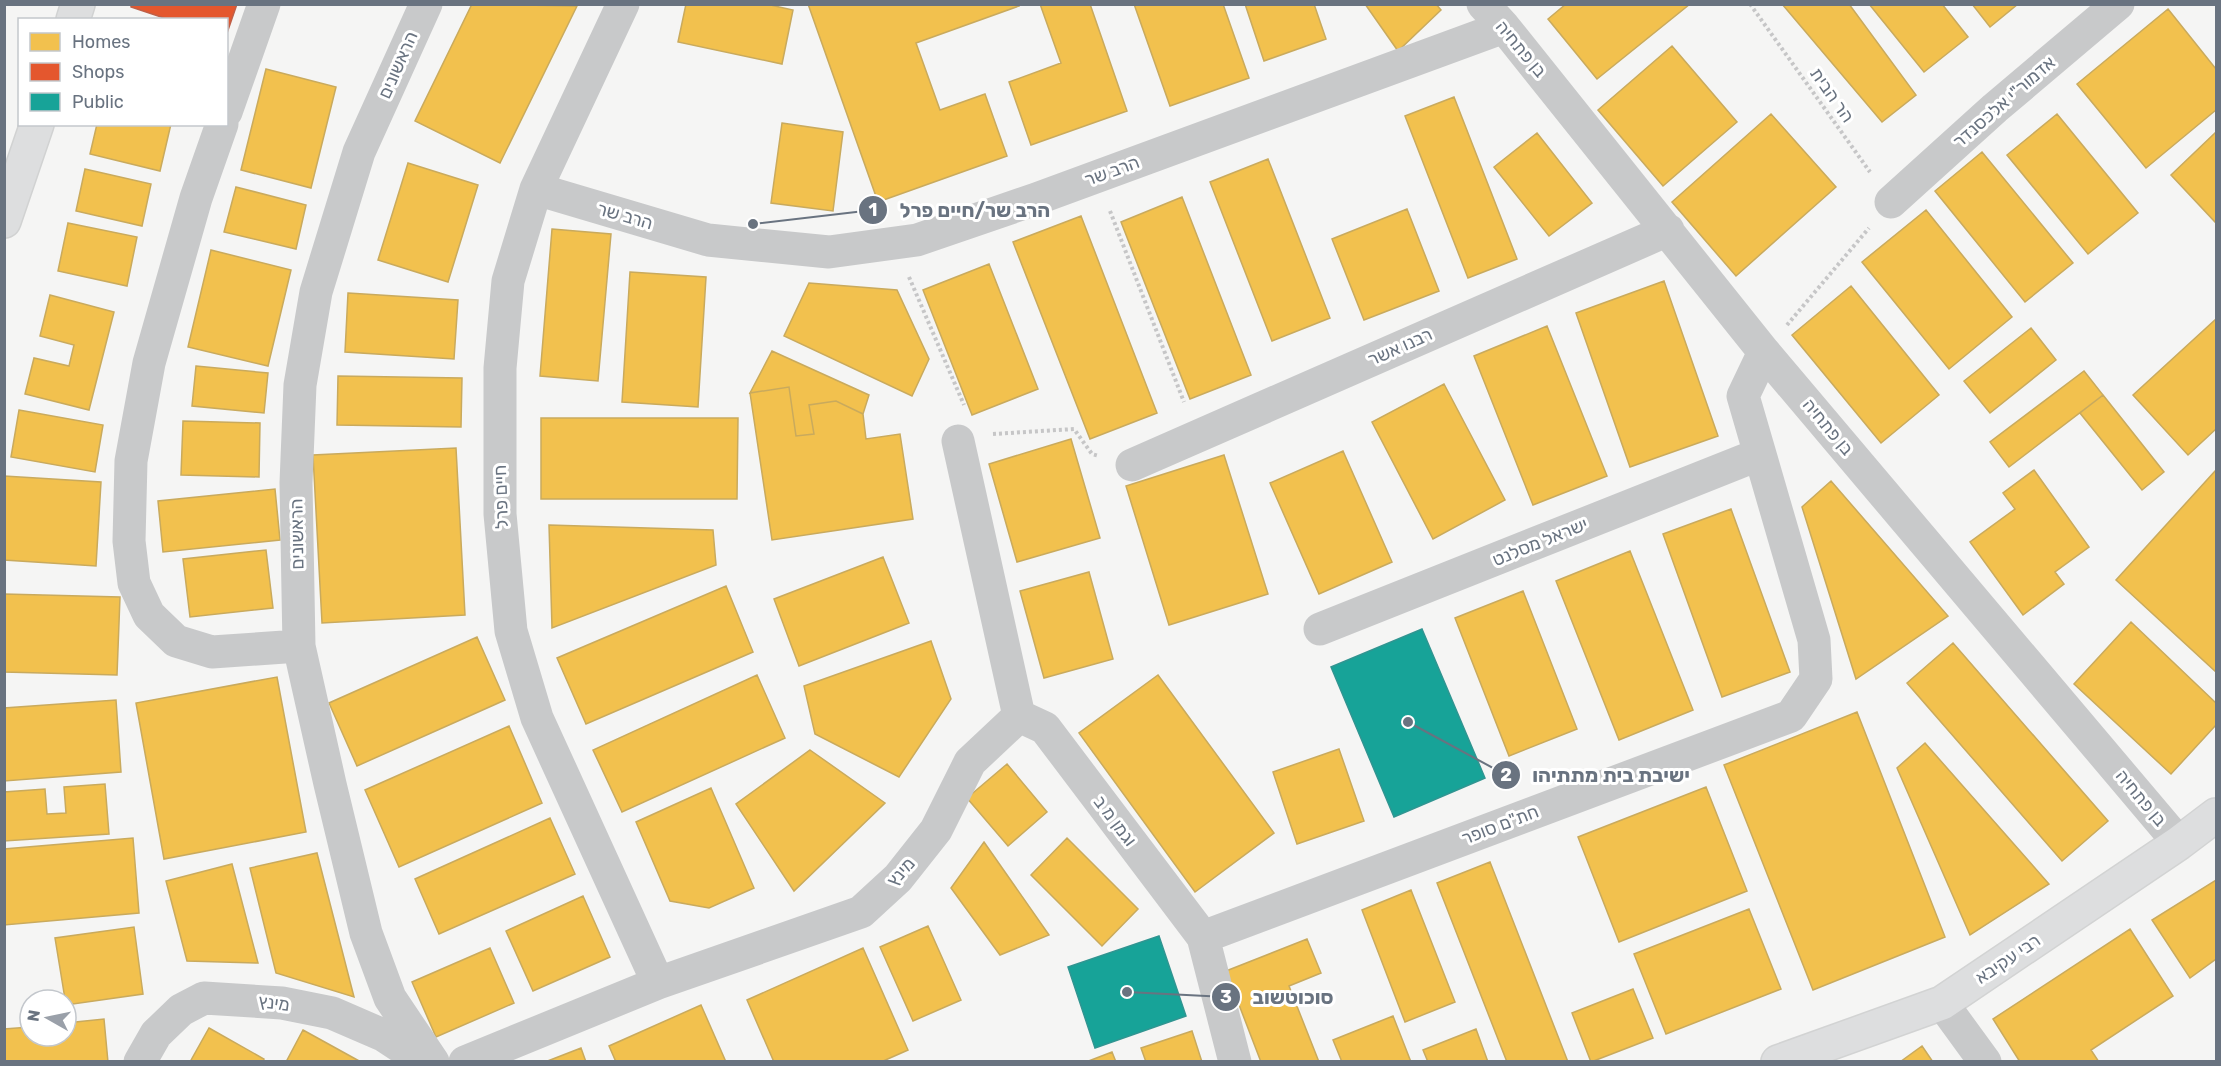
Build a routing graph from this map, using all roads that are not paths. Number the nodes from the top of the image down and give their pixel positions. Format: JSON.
{"nodes":[{"id":1,"x":264,"y":4,"type":"edge"},
{"id":2,"x":426,"y":4,"type":"edge"},
{"id":3,"x":623,"y":4,"type":"edge"},
{"id":4,"x":2118,"y":4,"type":"edge"},
{"id":5,"x":1493,"y":16,"type":"edge"},
{"id":6,"x":228,"y":106,"type":"edge"},
{"id":7,"x":36,"y":126,"type":"edge"},
{"id":8,"x":221,"y":126,"type":"edge"},
{"id":9,"x":536,"y":189,"type":"junction"},
{"id":10,"x":1891,"y":202,"type":"road end"},
{"id":11,"x":4,"y":221,"type":"edge"},
{"id":12,"x":1668,"y":230,"type":"junction"},
{"id":13,"x":1764,"y":352,"type":"junction"},
{"id":14,"x":971,"y":430,"type":"road end"},
{"id":15,"x":1760,"y":454,"type":"junction"},
{"id":16,"x":1132,"y":465,"type":"road end"},
{"id":17,"x":1320,"y":629,"type":"dead end"},
{"id":18,"x":299,"y":646,"type":"junction"},
{"id":19,"x":1019,"y":716,"type":"junction"},
{"id":20,"x":2217,"y":815,"type":"edge"},
{"id":21,"x":2179,"y":843,"type":"junction"},
{"id":22,"x":1203,"y":937,"type":"junction"},
{"id":23,"x":658,"y":983,"type":"junction"},
{"id":24,"x":1942,"y":1003,"type":"junction"},
{"id":25,"x":140,"y":1062,"type":"edge"},
{"id":26,"x":424,"y":1062,"type":"edge"},
{"id":27,"x":433,"y":1062,"type":"edge"},
{"id":28,"x":465,"y":1062,"type":"edge"},
{"id":29,"x":1235,"y":1062,"type":"edge"},
{"id":30,"x":1778,"y":1062,"type":"edge"},
{"id":31,"x":1985,"y":1062,"type":"edge"}],
"edges":[{"from":1,"to":6,"type":"street"},
{"from":2,"to":18,"type":"street","name":"הראשונים"},
{"from":3,"to":9,"type":"street","name":"חיים פרל"},
{"from":4,"to":10,"type":"street","name":"אדמור\"י אלכסנדר"},
{"from":5,"to":9,"type":"street","name":"הרב שר"},
{"from":5,"to":12,"type":"street","name":"בן פתחיה"},
{"from":7,"to":11,"type":"street"},
{"from":8,"to":18,"type":"street"},
{"from":9,"to":23,"type":"street","name":"חיים פרל"},
{"from":12,"to":13,"type":"street","name":"בן פתחיה"},
{"from":12,"to":16,"type":"street","name":"רבנו אשר"},
{"from":13,"to":15,"type":"street","name":"חת\"ם סופר"},
{"from":13,"to":21,"type":"street","name":"בן פתחיה"},
{"from":14,"to":19,"type":"street"},
{"from":15,"to":17,"type":"street","name":"ישראל מסלנט"},
{"from":15,"to":22,"type":"street","name":"חת\"ם סופר"},
{"from":18,"to":27,"type":"street","name":"הראשונים"},
{"from":19,"to":22,"type":"street","name":"וגמן מ ב"},
{"from":19,"to":23,"type":"street","name":"מינץ"},
{"from":20,"to":21,"type":"street","name":"רבי עקיבא"},
{"from":21,"to":24,"type":"street","name":"רבי עקיבא"},
{"from":22,"to":29,"type":"street"},
{"from":23,"to":28,"type":"street","name":"מינץ"},
{"from":24,"to":30,"type":"street","name":"רבי עקיבא"},
{"from":24,"to":31,"type":"street"},
{"from":25,"to":26,"type":"street","name":"מינץ"}]}
